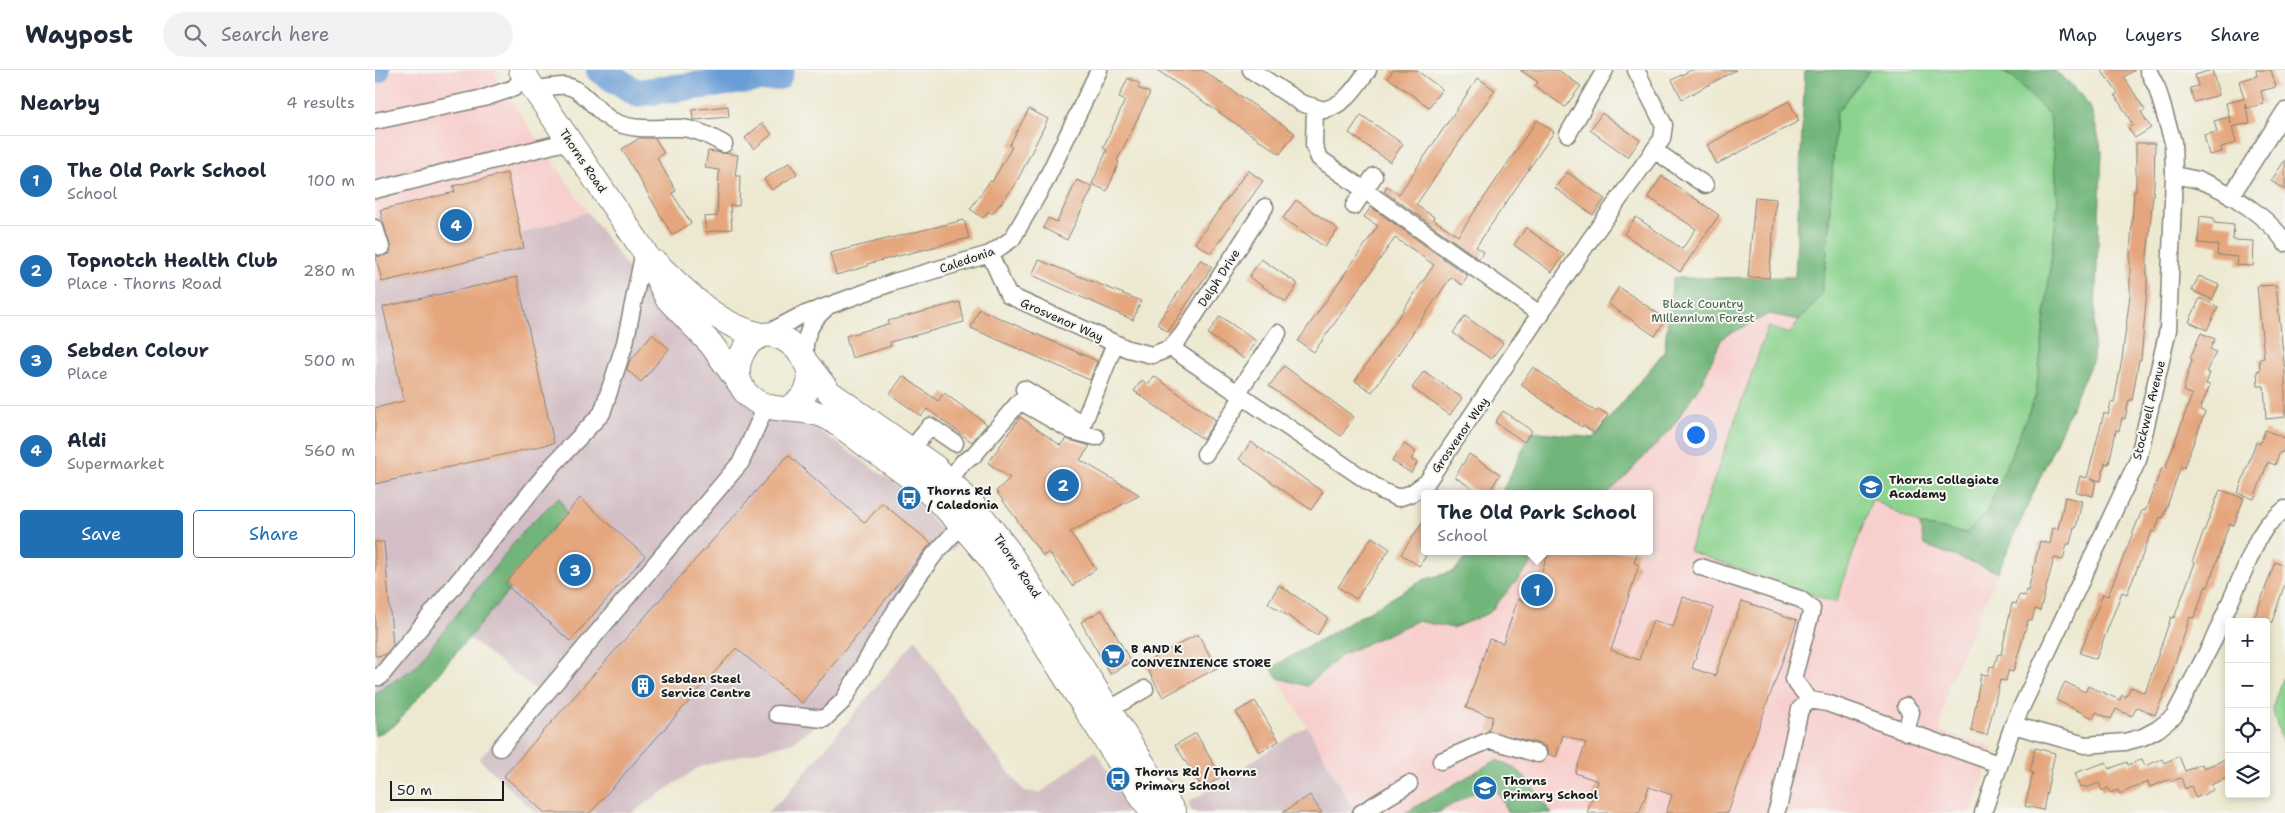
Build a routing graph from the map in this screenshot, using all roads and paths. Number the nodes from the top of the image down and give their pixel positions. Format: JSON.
{"nodes":[{"id":1,"x":1099,"y":70,"type":"edge"},
{"id":2,"x":1251,"y":70,"type":"edge"},
{"id":3,"x":1368,"y":70,"type":"edge"},
{"id":4,"x":1605,"y":70,"type":"edge"},
{"id":5,"x":1636,"y":70,"type":"edge"},
{"id":6,"x":2148,"y":70,"type":"edge"},
{"id":7,"x":527,"y":78,"type":"edge"},
{"id":8,"x":1315,"y":109,"type":"junction"},
{"id":9,"x":2285,"y":111,"type":"edge"},
{"id":10,"x":375,"y":121,"type":"edge"},
{"id":11,"x":2281,"y":128,"type":"edge"},
{"id":12,"x":1567,"y":134,"type":"dead end"},
{"id":13,"x":569,"y":141,"type":"junction"},
{"id":14,"x":724,"y":144,"type":"dead end"},
{"id":15,"x":1654,"y":150,"type":"junction"},
{"id":16,"x":2174,"y":175,"type":"junction"},
{"id":17,"x":1375,"y":176,"type":"dead end"},
{"id":18,"x":1705,"y":186,"type":"dead end"},
{"id":19,"x":375,"y":190,"type":"edge"},
{"id":20,"x":1364,"y":192,"type":"junction"},
{"id":21,"x":2231,"y":196,"type":"junction"},
{"id":22,"x":1354,"y":206,"type":"dead end"},
{"id":23,"x":1265,"y":207,"type":"dead end"},
{"id":24,"x":375,"y":228,"type":"edge"},
{"id":25,"x":2285,"y":243,"type":"edge"},
{"id":26,"x":381,"y":247,"type":"dead end"},
{"id":27,"x":644,"y":251,"type":"junction"},
{"id":28,"x":991,"y":254,"type":"junction"},
{"id":29,"x":825,"y":309,"type":"junction"},
{"id":30,"x":1541,"y":316,"type":"junction"},
{"id":31,"x":1278,"y":333,"type":"dead end"},
{"id":32,"x":763,"y":335,"type":"junction"},
{"id":33,"x":1115,"y":343,"type":"junction"},
{"id":34,"x":1171,"y":348,"type":"junction"},
{"id":35,"x":807,"y":363,"type":"junction"},
{"id":36,"x":740,"y":384,"type":"junction"},
{"id":37,"x":1024,"y":389,"type":"dead end"},
{"id":38,"x":1241,"y":394,"type":"junction"},
{"id":39,"x":776,"y":407,"type":"junction"},
{"id":40,"x":1097,"y":437,"type":"dead end"},
{"id":41,"x":955,"y":443,"type":"dead end"},
{"id":42,"x":911,"y":450,"type":"junction"},
{"id":43,"x":1205,"y":454,"type":"dead end"},
{"id":44,"x":943,"y":489,"type":"junction"},
{"id":45,"x":2285,"y":509,"type":"edge"},
{"id":46,"x":962,"y":524,"type":"junction"},
{"id":47,"x":1701,"y":567,"type":"dead end"},
{"id":48,"x":375,"y":677,"type":"edge"},
{"id":49,"x":1145,"y":689,"type":"dead end"},
{"id":50,"x":1809,"y":700,"type":"junction"},
{"id":51,"x":1906,"y":706,"type":"dead end"},
{"id":52,"x":1110,"y":710,"type":"junction"},
{"id":53,"x":777,"y":714,"type":"dead end"},
{"id":54,"x":2013,"y":725,"type":"junction"},
{"id":55,"x":1906,"y":732,"type":"junction"},
{"id":56,"x":500,"y":748,"type":"dead end"},
{"id":57,"x":1537,"y":754,"type":"dead end"},
{"id":58,"x":1441,"y":761,"type":"dead end"},
{"id":59,"x":1998,"y":764,"type":"junction"},
{"id":60,"x":1409,"y":784,"type":"dead end"},
{"id":61,"x":1152,"y":813,"type":"edge"},
{"id":62,"x":1174,"y":813,"type":"edge"},
{"id":63,"x":1361,"y":813,"type":"edge"},
{"id":64,"x":1776,"y":813,"type":"edge"},
{"id":65,"x":1983,"y":813,"type":"edge"}],
"edges":[{"from":1,"to":28,"type":"street","name":"Caledonia"},
{"from":2,"to":8,"type":"street"},
{"from":3,"to":8,"type":"street"},
{"from":4,"to":12,"type":"street"},
{"from":5,"to":15,"type":"street","name":"Grosvenor Way"},
{"from":6,"to":16,"type":"street","name":"Stockwell Avenue"},
{"from":7,"to":10,"type":"street"},
{"from":7,"to":13,"type":"highway","name":"Thorns Road"},
{"from":7,"to":14,"type":"street"},
{"from":8,"to":20,"type":"street"},
{"from":9,"to":11,"type":"street"},
{"from":11,"to":21,"type":"street"},
{"from":13,"to":19,"type":"street"},
{"from":13,"to":27,"type":"highway","name":"Thorns Road"},
{"from":15,"to":18,"type":"street"},
{"from":15,"to":30,"type":"street","name":"Grosvenor Way"},
{"from":16,"to":21,"type":"street"},
{"from":16,"to":54,"type":"street","name":"Stockwell Avenue"},
{"from":17,"to":20,"type":"street"},
{"from":20,"to":22,"type":"street"},
{"from":20,"to":30,"type":"street"},
{"from":21,"to":25,"type":"street"},
{"from":23,"to":34,"type":"street","name":"Delph Drive"},
{"from":24,"to":26,"type":"street"},
{"from":27,"to":32,"type":"highway","name":"Thorns Road"},
{"from":27,"to":36,"type":"highway","name":"Thorns Road"},
{"from":27,"to":48,"type":"street"},
{"from":28,"to":29,"type":"street","name":"Caledonia"},
{"from":28,"to":33,"type":"street","name":"Grosvenor Way"},
{"from":29,"to":32,"type":"street","name":"Caledonia"},
{"from":29,"to":35,"type":"street"},
{"from":30,"to":38,"type":"street","name":"Grosvenor Way"},
{"from":31,"to":38,"type":"street"},
{"from":32,"to":35,"type":"highway"},
{"from":32,"to":36,"type":"highway"},
{"from":33,"to":34,"type":"street","name":"Grosvenor Way"},
{"from":33,"to":37,"type":"street"},
{"from":34,"to":38,"type":"street","name":"Grosvenor Way"},
{"from":35,"to":39,"type":"highway"},
{"from":35,"to":42,"type":"highway","name":"Thorns Road"},
{"from":36,"to":39,"type":"highway"},
{"from":38,"to":43,"type":"street"},
{"from":39,"to":44,"type":"highway","name":"Thorns Road"},
{"from":39,"to":56,"type":"street"},
{"from":40,"to":44,"type":"street"},
{"from":41,"to":42,"type":"street"},
{"from":42,"to":44,"type":"highway","name":"Thorns Road"},
{"from":44,"to":46,"type":"highway","name":"Thorns Road"},
{"from":44,"to":52,"type":"highway","name":"Thorns Road"},
{"from":45,"to":54,"type":"street"},
{"from":46,"to":53,"type":"street"},
{"from":46,"to":61,"type":"highway","name":"Thorns Road"},
{"from":47,"to":50,"type":"street"},
{"from":49,"to":52,"type":"street"},
{"from":50,"to":55,"type":"street"},
{"from":50,"to":64,"type":"street"},
{"from":51,"to":55,"type":"street"},
{"from":52,"to":62,"type":"highway","name":"Thorns Road"},
{"from":54,"to":59,"type":"street","name":"Stockwell Avenue"},
{"from":55,"to":59,"type":"street"},
{"from":57,"to":58,"type":"street"},
{"from":59,"to":65,"type":"street","name":"Stockwell Avenue"},
{"from":60,"to":63,"type":"street"}]}
